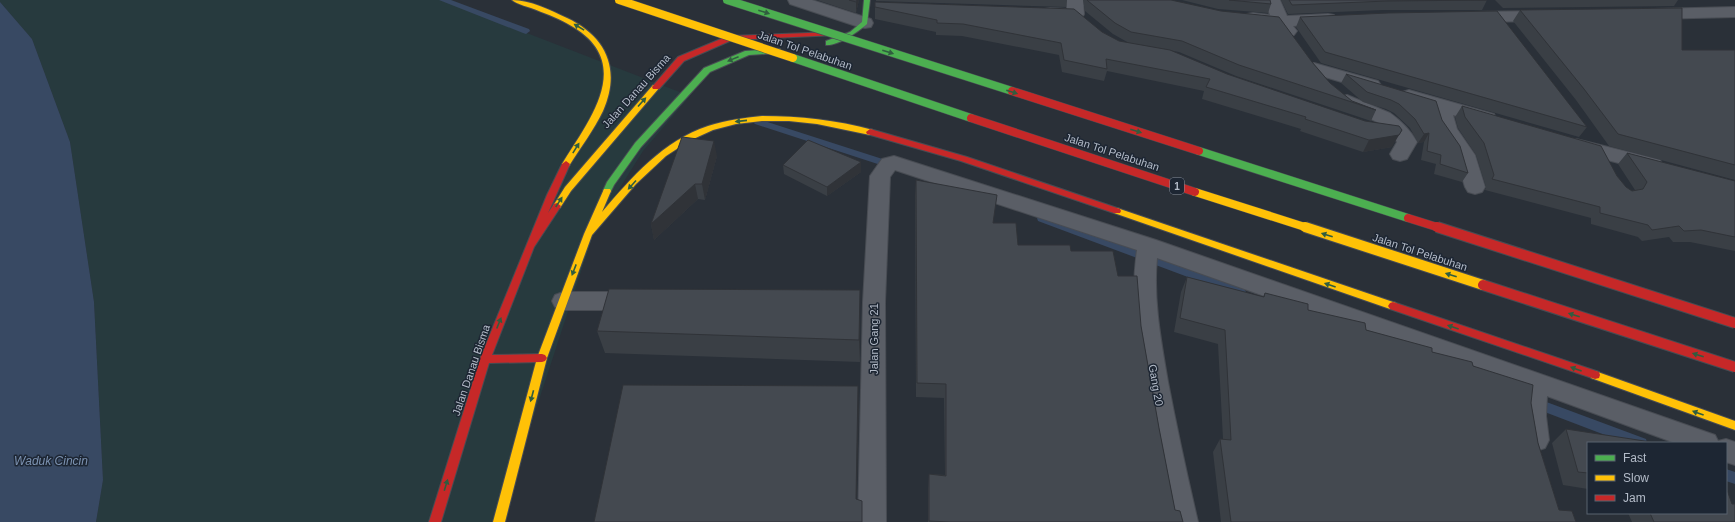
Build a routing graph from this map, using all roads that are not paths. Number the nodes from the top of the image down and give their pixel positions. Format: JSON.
{"nodes":[{"id":1,"x":515,"y":0,"type":"edge"},
{"id":2,"x":620,"y":0,"type":"edge"},
{"id":3,"x":727,"y":0,"type":"edge"},
{"id":4,"x":796,"y":0,"type":"edge"},
{"id":5,"x":1272,"y":0,"type":"edge"},
{"id":6,"x":1485,"y":0,"type":"edge"},
{"id":7,"x":1702,"y":0,"type":"edge"},
{"id":8,"x":1037,"y":12,"type":"edge"},
{"id":9,"x":1735,"y":12,"type":"edge"},
{"id":10,"x":1080,"y":13,"type":"edge"},
{"id":11,"x":1716,"y":13,"type":"junction"},
{"id":12,"x":867,"y":14,"type":"edge"},
{"id":13,"x":1638,"y":14,"type":"edge"},
{"id":14,"x":1560,"y":15,"type":"edge"},
{"id":15,"x":1498,"y":16,"type":"junction"},
{"id":16,"x":1239,"y":17,"type":"edge"},
{"id":17,"x":1452,"y":17,"type":"edge"},
{"id":18,"x":1344,"y":19,"type":"edge"},
{"id":19,"x":1281,"y":21,"type":"junction"},
{"id":20,"x":1735,"y":30,"type":"edge"},
{"id":21,"x":1511,"y":32,"type":"edge"},
{"id":22,"x":820,"y":46,"type":"dead end"},
{"id":23,"x":798,"y":50,"type":"dead end"},
{"id":24,"x":1306,"y":57,"type":"junction"},
{"id":25,"x":1441,"y":106,"type":"junction"},
{"id":26,"x":1344,"y":120,"type":"edge"},
{"id":27,"x":1504,"y":122,"type":"edge"},
{"id":28,"x":1585,"y":128,"type":"edge"},
{"id":29,"x":1397,"y":131,"type":"junction"},
{"id":30,"x":1557,"y":139,"type":"edge"},
{"id":31,"x":1400,"y":154,"type":"dead end"},
{"id":32,"x":1605,"y":160,"type":"junction"},
{"id":33,"x":1667,"y":169,"type":"edge"},
{"id":34,"x":1475,"y":187,"type":"dead end"},
{"id":35,"x":588,"y":234,"type":"junction"},
{"id":36,"x":530,"y":246,"type":"junction"},
{"id":37,"x":1147,"y":256,"type":"junction"},
{"id":38,"x":562,"y":301,"type":"junction"},
{"id":39,"x":658,"y":301,"type":"edge"},
{"id":40,"x":850,"y":302,"type":"edge"},
{"id":41,"x":874,"y":302,"type":"junction"},
{"id":42,"x":1735,"y":324,"type":"edge"},
{"id":43,"x":542,"y":358,"type":"junction"},
{"id":44,"x":485,"y":359,"type":"junction"},
{"id":45,"x":1735,"y":367,"type":"edge"},
{"id":46,"x":1535,"y":386,"type":"junction"},
{"id":47,"x":1735,"y":426,"type":"edge"},
{"id":48,"x":1703,"y":442,"type":"edge"},
{"id":49,"x":1541,"y":463,"type":"edge"},
{"id":50,"x":435,"y":522,"type":"edge"},
{"id":51,"x":499,"y":522,"type":"edge"},
{"id":52,"x":872,"y":522,"type":"edge"},
{"id":53,"x":1184,"y":522,"type":"edge"}],
"edges":[{"from":36,"to":1,"type":"main road","one_way":true},
{"from":45,"to":2,"type":"main road","name":"Jalan Tol Pelabuhan","number":"1","one_way":true,"bridge":true},
{"from":3,"to":42,"type":"main road","name":"Jalan Tol Pelabuhan","one_way":true,"bridge":true},
{"from":4,"to":12,"type":"street"},
{"from":5,"to":19,"type":"street"},
{"from":6,"to":15,"type":"street"},
{"from":7,"to":11,"type":"street"},
{"from":8,"to":10,"type":"street"},
{"from":9,"to":11,"type":"street"},
{"from":11,"to":13,"type":"street"},
{"from":11,"to":20,"type":"street"},
{"from":12,"to":22,"type":"main road"},
{"from":36,"to":12,"type":"main road","name":"Jalan Danau Bisma","one_way":true},
{"from":14,"to":15,"type":"street"},
{"from":15,"to":17,"type":"street"},
{"from":15,"to":21,"type":"street"},
{"from":16,"to":19,"type":"street"},
{"from":18,"to":19,"type":"street"},
{"from":19,"to":24,"type":"street"},
{"from":23,"to":35,"type":"main road","one_way":true},
{"from":24,"to":25,"type":"street"},
{"from":24,"to":29,"type":"street"},
{"from":25,"to":27,"type":"street"},
{"from":25,"to":34,"type":"street"},
{"from":26,"to":29,"type":"street"},
{"from":28,"to":32,"type":"street"},
{"from":29,"to":31,"type":"street"},
{"from":30,"to":32,"type":"street"},
{"from":32,"to":33,"type":"street"},
{"from":35,"to":38,"type":"main road","one_way":true},
{"from":47,"to":35,"type":"main road","one_way":true},
{"from":44,"to":36,"type":"main road","name":"Jalan Danau Bisma","one_way":true},
{"from":37,"to":41,"type":"street","name":"Jalan Gang 21"},
{"from":37,"to":46,"type":"street"},
{"from":37,"to":53,"type":"street","name":"Gang 20"},
{"from":38,"to":39,"type":"street"},
{"from":38,"to":43,"type":"main road"},
{"from":40,"to":41,"type":"street"},
{"from":41,"to":52,"type":"street","name":"Jalan Gang 21"},
{"from":43,"to":44,"type":"main road"},
{"from":43,"to":51,"type":"main road","one_way":true},
{"from":50,"to":44,"type":"main road","name":"Jalan Danau Bisma","one_way":true},
{"from":46,"to":48,"type":"street"},
{"from":46,"to":49,"type":"street"}]}
